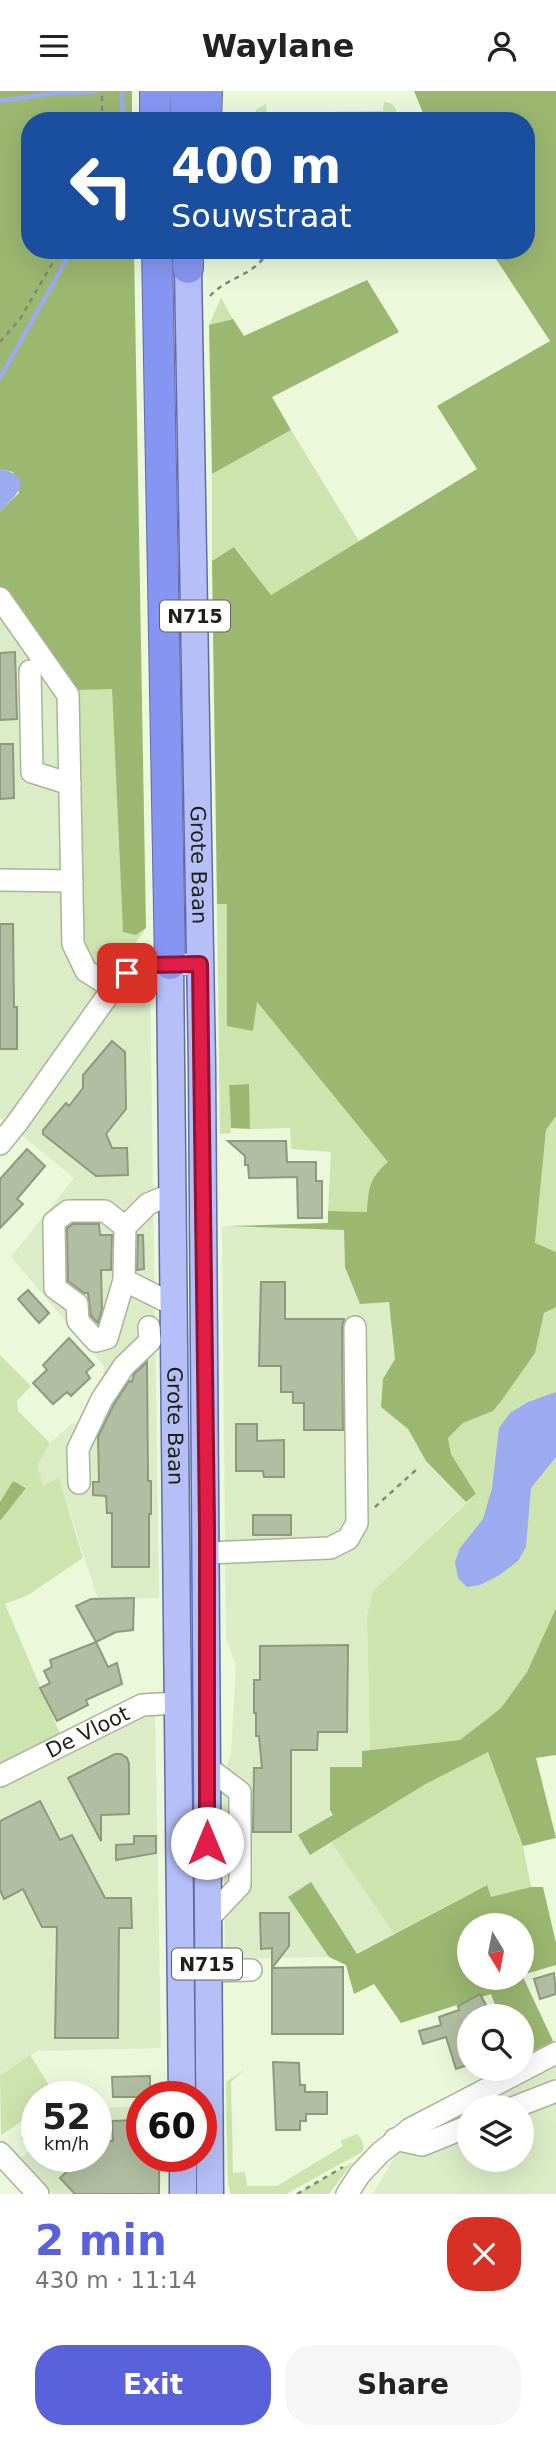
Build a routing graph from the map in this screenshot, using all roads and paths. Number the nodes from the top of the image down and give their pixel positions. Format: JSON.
{"nodes":[{"id":1,"x":102,"y":91,"type":"edge"},
{"id":2,"x":155,"y":91,"type":"edge"},
{"id":3,"x":185,"y":91,"type":"edge"},
{"id":4,"x":206,"y":91,"type":"edge"},
{"id":5,"x":102,"y":112,"type":"edge"},
{"id":6,"x":155,"y":112,"type":"edge"},
{"id":7,"x":186,"y":112,"type":"edge"},
{"id":8,"x":206,"y":112,"type":"edge"},
{"id":9,"x":55,"y":259,"type":"edge"},
{"id":10,"x":157,"y":259,"type":"edge"},
{"id":11,"x":188,"y":259,"type":"edge"},
{"id":12,"x":0,"y":342,"type":"edge"},
{"id":13,"x":0,"y":598,"type":"edge"},
{"id":14,"x":30,"y":671,"type":"dead end"},
{"id":15,"x":70,"y":784,"type":"junction"},
{"id":16,"x":0,"y":880,"type":"edge"},
{"id":17,"x":72,"y":881,"type":"junction"},
{"id":18,"x":170,"y":964,"type":"junction"},
{"id":19,"x":200,"y":964,"type":"junction"},
{"id":20,"x":113,"y":988,"type":"junction"},
{"id":21,"x":0,"y":1144,"type":"edge"},
{"id":22,"x":172,"y":1194,"type":"junction"},
{"id":23,"x":125,"y":1227,"type":"junction"},
{"id":24,"x":124,"y":1280,"type":"junction"},
{"id":25,"x":174,"y":1309,"type":"junction"},
{"id":26,"x":355,"y":1327,"type":"dead end"},
{"id":27,"x":417,"y":1469,"type":"dead end"},
{"id":28,"x":79,"y":1483,"type":"dead end"},
{"id":29,"x":357,"y":1523,"type":"junction"},
{"id":30,"x":207,"y":1553,"type":"junction"},
{"id":31,"x":178,"y":1703,"type":"junction"},
{"id":32,"x":0,"y":1776,"type":"edge"},
{"id":33,"x":251,"y":1970,"type":"dead end"},
{"id":34,"x":207,"y":1971,"type":"junction"},
{"id":35,"x":556,"y":2053,"type":"edge"},
{"id":36,"x":182,"y":2081,"type":"edge"},
{"id":37,"x":556,"y":2091,"type":"edge"},
{"id":38,"x":534,"y":2100,"type":"edge"},
{"id":39,"x":457,"y":2131,"type":"edge"},
{"id":40,"x":388,"y":2146,"type":"junction"},
{"id":41,"x":0,"y":2153,"type":"edge"},
{"id":42,"x":183,"y":2172,"type":"edge"},
{"id":43,"x":37,"y":2194,"type":"edge"},
{"id":44,"x":183,"y":2194,"type":"edge"},
{"id":45,"x":210,"y":2194,"type":"edge"},
{"id":46,"x":346,"y":2194,"type":"edge"},
{"id":47,"x":362,"y":2194,"type":"edge"}],
"edges":[{"from":1,"to":5,"type":"path"},
{"from":2,"to":6,"type":"highway"},
{"from":3,"to":7,"type":"highway"},
{"from":4,"to":8,"type":"highway"},
{"from":9,"to":12,"type":"path"},
{"from":10,"to":11,"type":"street"},
{"from":10,"to":18,"type":"highway","name":"Grote Baan","number":"N715"},
{"from":11,"to":19,"type":"main road","name":"Grote Baan","number":"N715"},
{"from":13,"to":15,"type":"street"},
{"from":14,"to":15,"type":"street"},
{"from":15,"to":17,"type":"street"},
{"from":16,"to":17,"type":"street"},
{"from":17,"to":20,"type":"street"},
{"from":18,"to":19,"type":"street"},
{"from":18,"to":20,"type":"street"},
{"from":18,"to":22,"type":"main road","name":"Grote Baan","number":"N715"},
{"from":19,"to":30,"type":"main road","name":"Grote Baan","number":"N715"},
{"from":20,"to":21,"type":"street"},
{"from":22,"to":23,"type":"street"},
{"from":22,"to":25,"type":"main road","name":"Grote Baan","number":"N715"},
{"from":23,"to":24,"type":"street"},
{"from":23,"to":24,"type":"street"},
{"from":24,"to":25,"type":"street"},
{"from":25,"to":28,"type":"street"},
{"from":25,"to":31,"type":"main road","name":"Grote Baan","number":"N715"},
{"from":26,"to":29,"type":"street"},
{"from":27,"to":29,"type":"path"},
{"from":29,"to":30,"type":"street"},
{"from":30,"to":34,"type":"main road","name":"Grote Baan","number":"N715"},
{"from":31,"to":32,"type":"street","name":"De Vloot"},
{"from":31,"to":36,"type":"main road","name":"Grote Baan","number":"N715"},
{"from":33,"to":34,"type":"street"},
{"from":34,"to":45,"type":"main road","name":"Grote Baan","number":"N715"},
{"from":35,"to":40,"type":"street"},
{"from":37,"to":38,"type":"street"},
{"from":39,"to":40,"type":"street"},
{"from":40,"to":46,"type":"street"},
{"from":40,"to":47,"type":"street"},
{"from":41,"to":43,"type":"street"},
{"from":42,"to":44,"type":"main road"}]}
